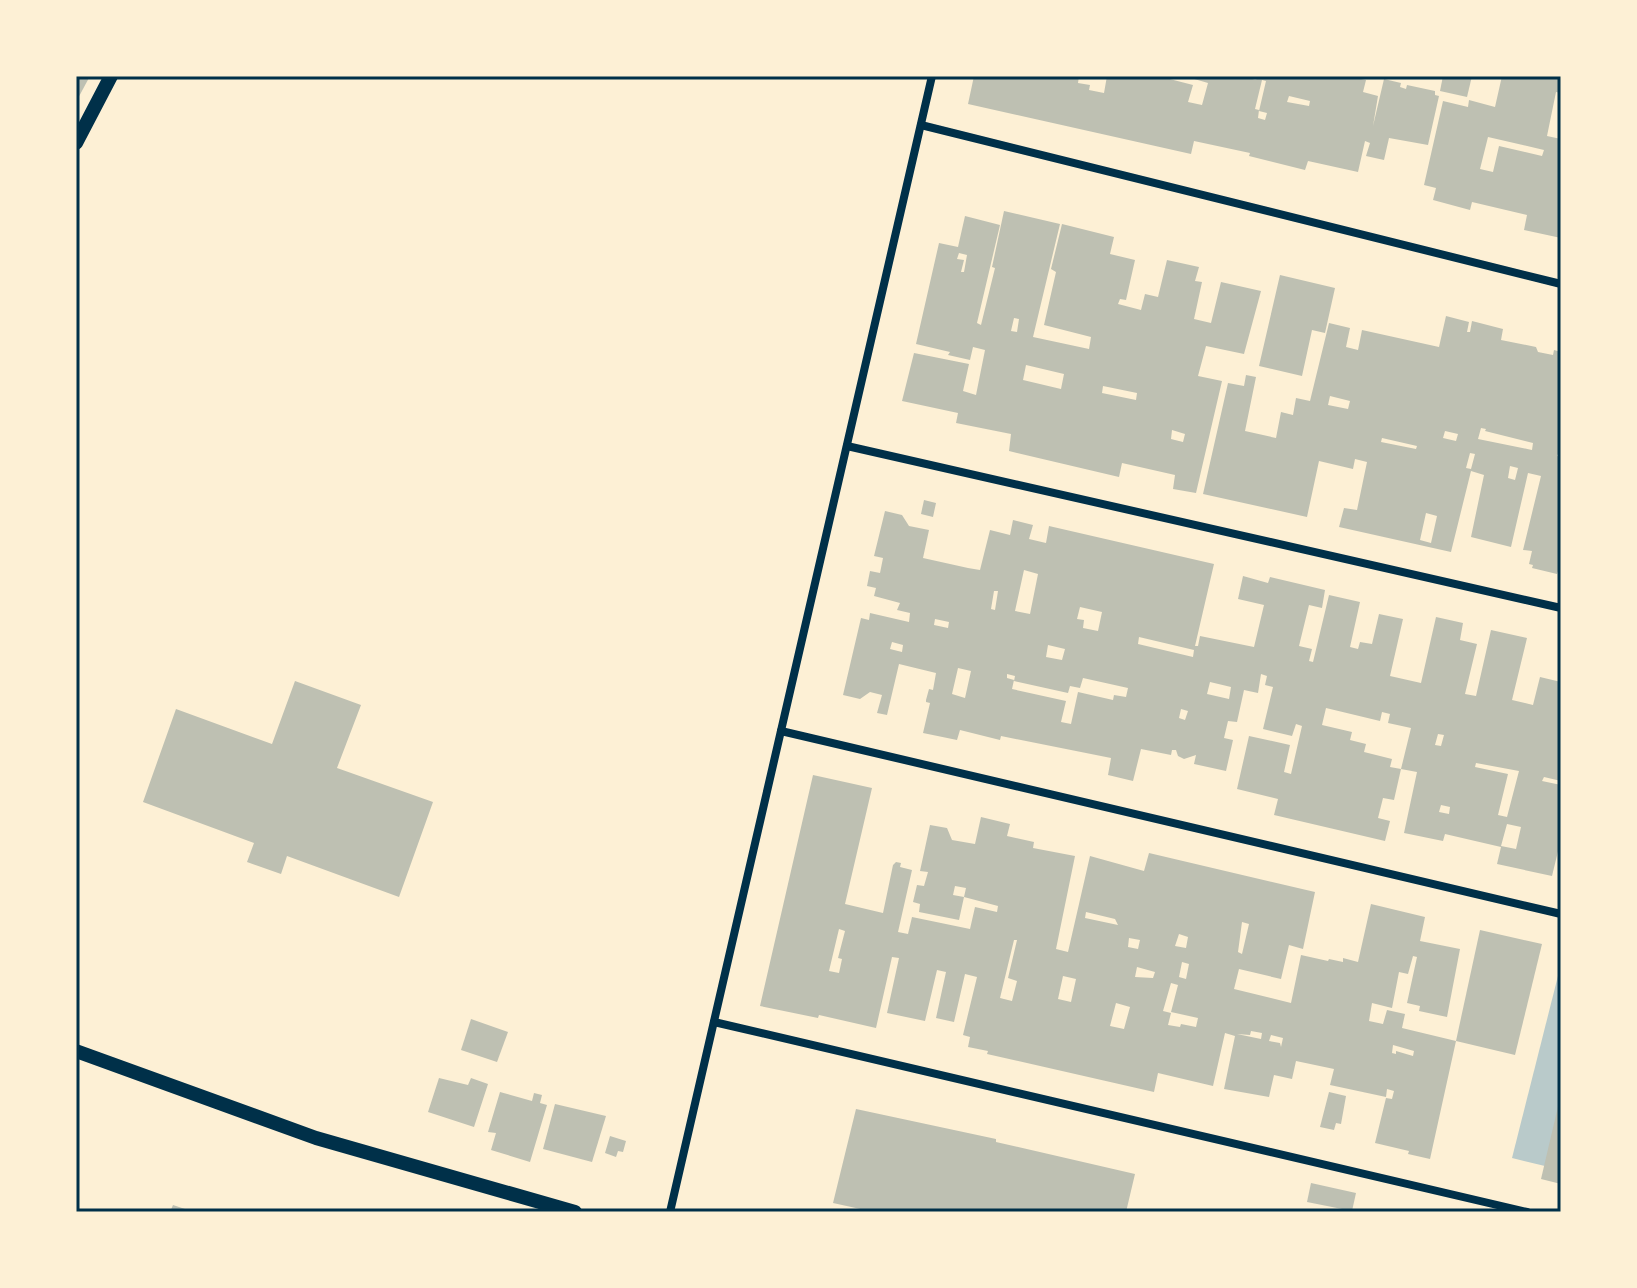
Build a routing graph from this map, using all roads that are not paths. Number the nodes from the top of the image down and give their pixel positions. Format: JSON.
{"nodes":[{"id":1,"x":111,"y":76,"type":"edge"},
{"id":2,"x":932,"y":76,"type":"edge"},
{"id":3,"x":921,"y":125,"type":"junction"},
{"id":4,"x":76,"y":143,"type":"edge"},
{"id":5,"x":1561,"y":284,"type":"edge"},
{"id":6,"x":847,"y":446,"type":"junction"},
{"id":7,"x":1561,"y":608,"type":"edge"},
{"id":8,"x":781,"y":731,"type":"junction"},
{"id":9,"x":1561,"y":914,"type":"edge"},
{"id":10,"x":714,"y":1022,"type":"junction"},
{"id":11,"x":76,"y":1051,"type":"edge"},
{"id":12,"x":575,"y":1212,"type":"edge"},
{"id":13,"x":670,"y":1212,"type":"edge"},
{"id":14,"x":1527,"y":1212,"type":"edge"}],
"edges":[{"from":1,"to":4,"type":"street"},
{"from":2,"to":3,"type":"street"},
{"from":3,"to":5,"type":"street"},
{"from":3,"to":6,"type":"street"},
{"from":6,"to":7,"type":"street"},
{"from":6,"to":8,"type":"street"},
{"from":8,"to":9,"type":"street"},
{"from":8,"to":10,"type":"street"},
{"from":10,"to":13,"type":"street"},
{"from":10,"to":14,"type":"street"},
{"from":11,"to":12,"type":"street"}]}
